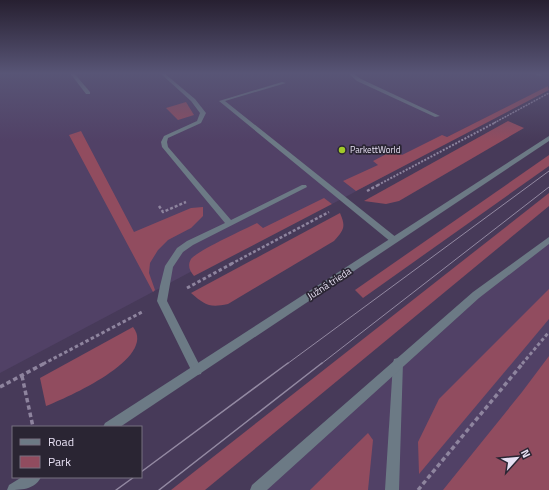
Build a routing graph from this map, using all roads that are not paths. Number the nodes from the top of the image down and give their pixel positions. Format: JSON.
{"nodes":[{"id":1,"x":188,"y":96,"type":"edge"},
{"id":2,"x":239,"y":96,"type":"edge"},
{"id":3,"x":393,"y":96,"type":"edge"},
{"id":4,"x":437,"y":116,"type":"dead end"},
{"id":5,"x":549,"y":138,"type":"edge"},
{"id":6,"x":304,"y":187,"type":"dead end"},
{"id":7,"x":229,"y":223,"type":"junction"},
{"id":8,"x":394,"y":240,"type":"junction"},
{"id":9,"x":549,"y":240,"type":"edge"},
{"id":10,"x":398,"y":363,"type":"junction"},
{"id":11,"x":197,"y":370,"type":"junction"},
{"id":12,"x":111,"y":426,"type":"edge"},
{"id":13,"x":32,"y":478,"type":"edge"},
{"id":14,"x":14,"y":490,"type":"edge"},
{"id":15,"x":257,"y":490,"type":"edge"},
{"id":16,"x":392,"y":490,"type":"edge"}],
"edges":[{"from":1,"to":7,"type":"street"},
{"from":2,"to":8,"type":"street"},
{"from":3,"to":4,"type":"street"},
{"from":5,"to":8,"type":"street","name":"Južná trieda"},
{"from":6,"to":7,"type":"street"},
{"from":7,"to":11,"type":"street"},
{"from":8,"to":11,"type":"street","name":"Južná trieda"},
{"from":9,"to":10,"type":"street"},
{"from":10,"to":15,"type":"street"},
{"from":10,"to":16,"type":"street"},
{"from":11,"to":12,"type":"street","name":"Južná trieda"},
{"from":13,"to":14,"type":"street"}]}
